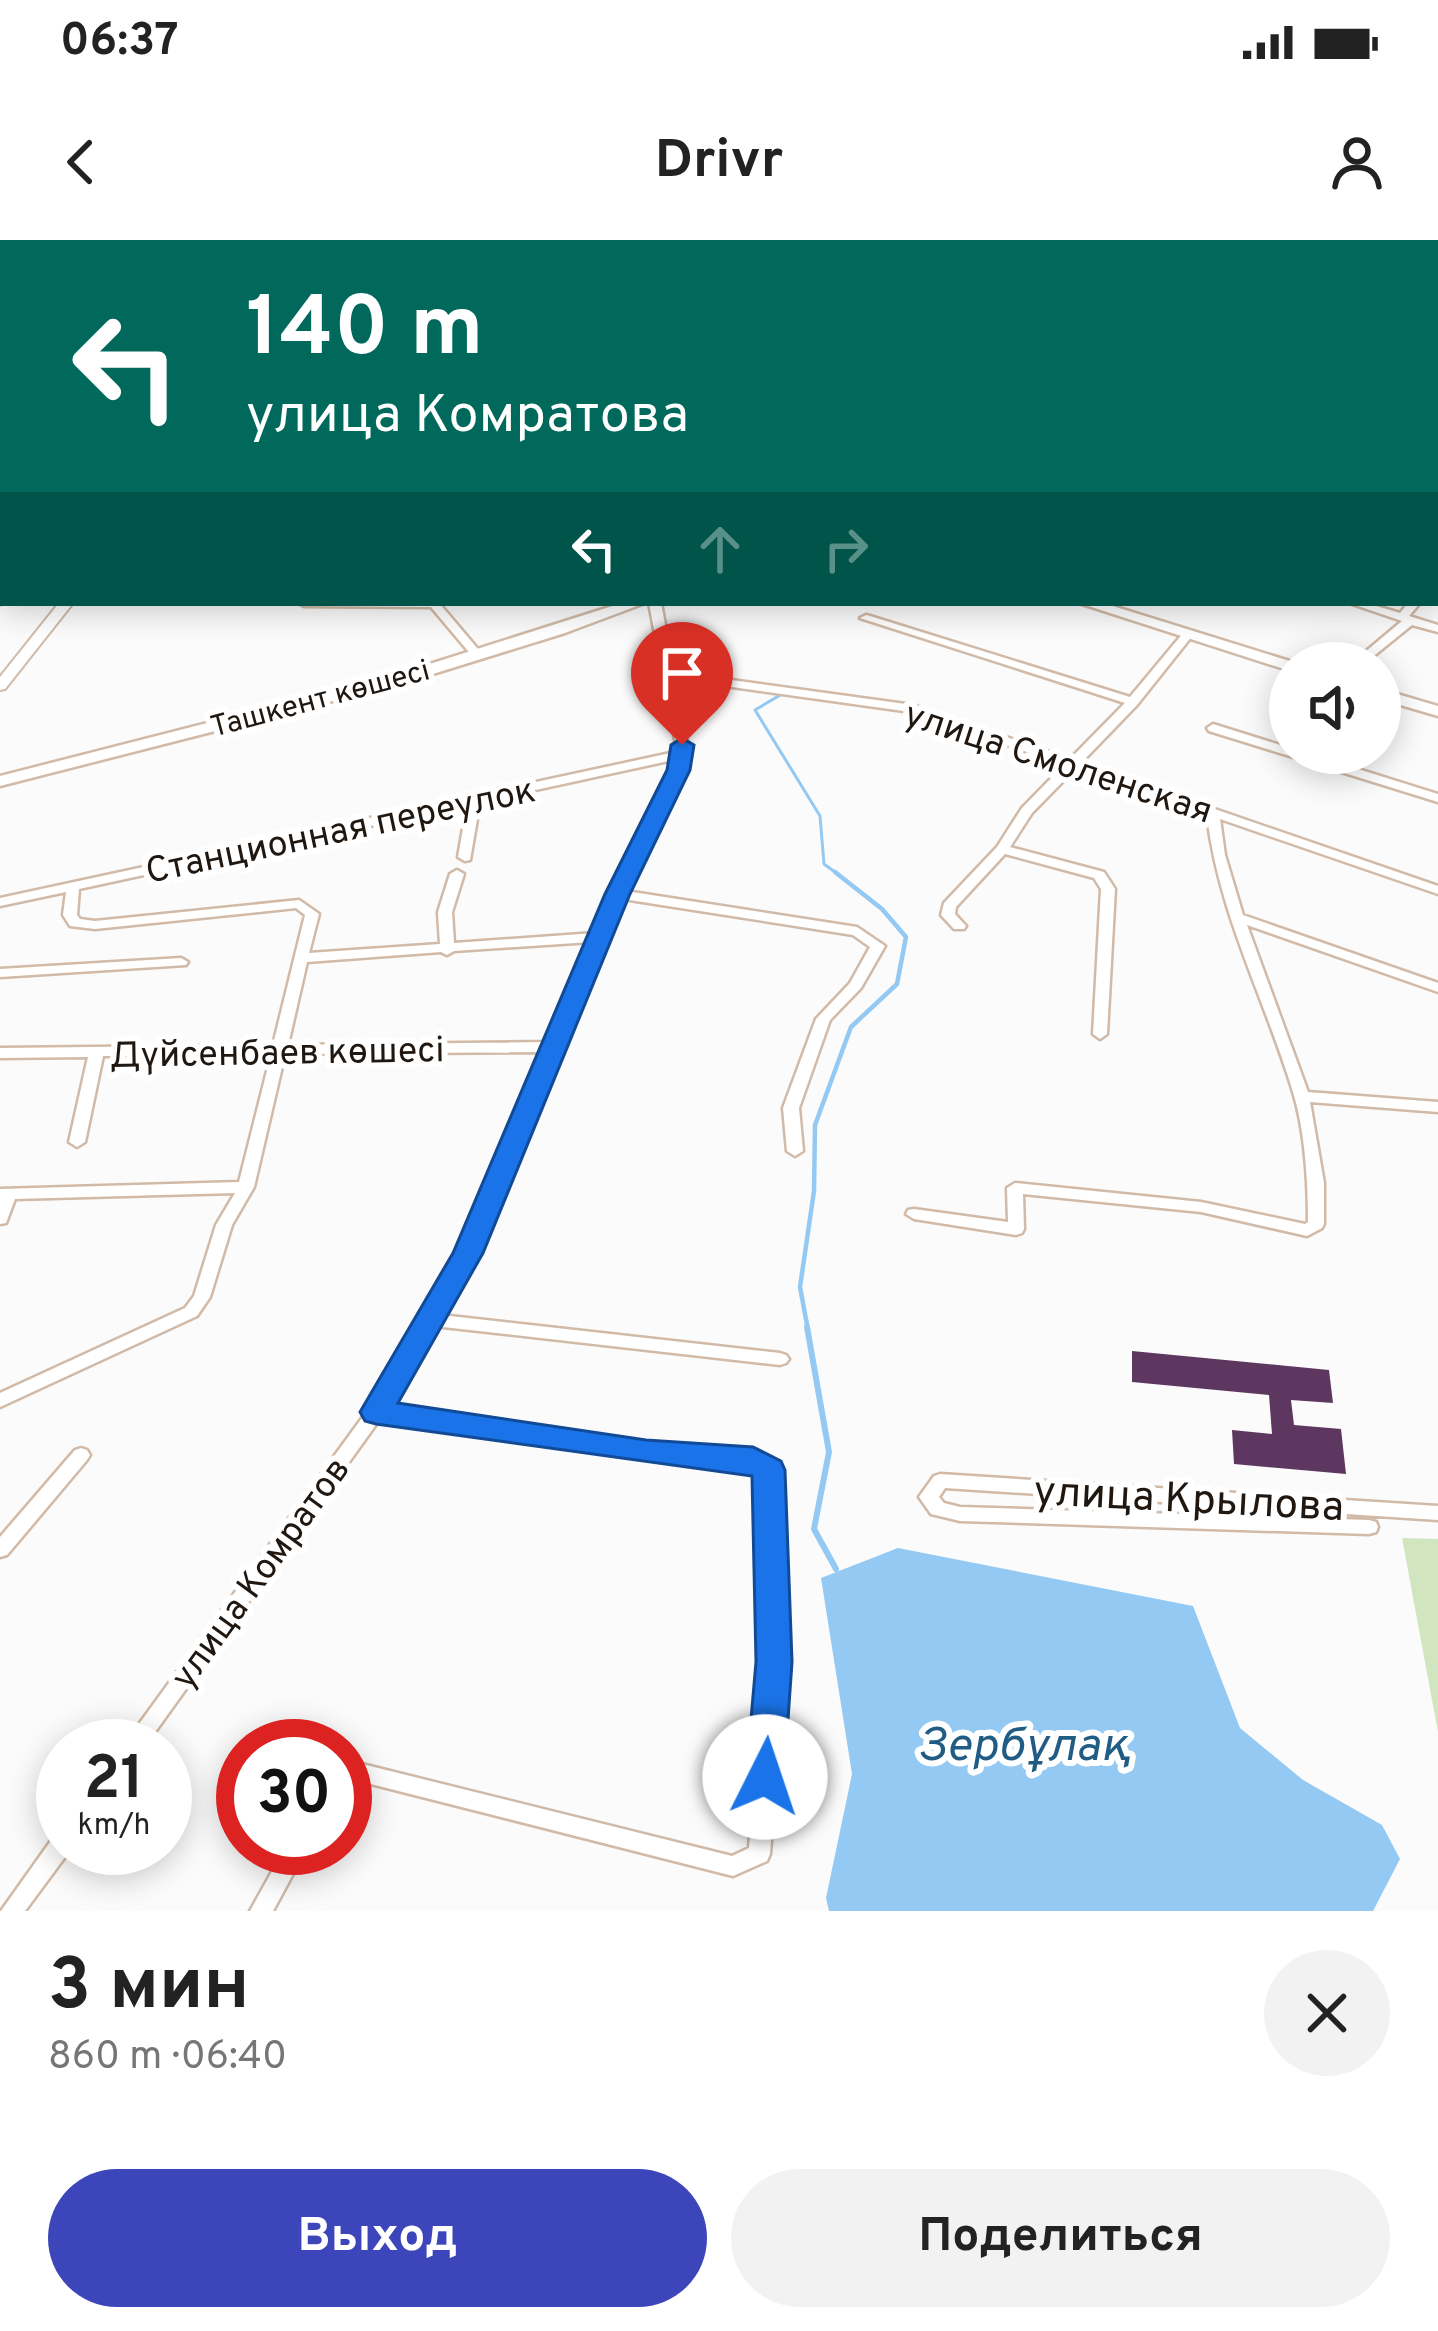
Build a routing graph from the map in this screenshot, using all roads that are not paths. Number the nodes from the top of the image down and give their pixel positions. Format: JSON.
{"nodes":[{"id":1,"x":63,"y":606,"type":"edge"},
{"id":2,"x":436,"y":606,"type":"edge"},
{"id":3,"x":628,"y":606,"type":"edge"},
{"id":4,"x":656,"y":606,"type":"edge"},
{"id":5,"x":1097,"y":606,"type":"edge"},
{"id":6,"x":1365,"y":606,"type":"edge"},
{"id":7,"x":1413,"y":606,"type":"edge"},
{"id":8,"x":866,"y":617,"type":"dead end"},
{"id":9,"x":1407,"y":619,"type":"junction"},
{"id":10,"x":1438,"y":629,"type":"edge"},
{"id":11,"x":1188,"y":634,"type":"junction"},
{"id":12,"x":1381,"y":642,"type":"edge"},
{"id":13,"x":477,"y":655,"type":"junction"},
{"id":14,"x":1269,"y":659,"type":"edge"},
{"id":15,"x":669,"y":675,"type":"junction"},
{"id":16,"x":3,"y":678,"type":"edge"},
{"id":17,"x":1401,"y":700,"type":"edge"},
{"id":18,"x":1132,"y":702,"type":"junction"},
{"id":19,"x":1438,"y":711,"type":"edge"},
{"id":20,"x":1213,"y":728,"type":"dead end"},
{"id":21,"x":1269,"y":745,"type":"edge"},
{"id":22,"x":680,"y":755,"type":"junction"},
{"id":23,"x":1071,"y":763,"type":"junction"},
{"id":24,"x":1362,"y":774,"type":"edge"},
{"id":25,"x":0,"y":781,"type":"edge"},
{"id":26,"x":1438,"y":798,"type":"edge"},
{"id":27,"x":474,"y":801,"type":"junction"},
{"id":28,"x":1214,"y":812,"type":"junction"},
{"id":29,"x":1002,"y":849,"type":"junction"},
{"id":30,"x":465,"y":857,"type":"dead end"},
{"id":31,"x":457,"y":874,"type":"dead end"},
{"id":32,"x":73,"y":886,"type":"junction"},
{"id":33,"x":1438,"y":890,"type":"edge"},
{"id":34,"x":617,"y":894,"type":"junction"},
{"id":35,"x":0,"y":902,"type":"edge"},
{"id":36,"x":1237,"y":917,"type":"junction"},
{"id":37,"x":959,"y":926,"type":"dead end"},
{"id":38,"x":599,"y":937,"type":"junction"},
{"id":39,"x":447,"y":951,"type":"junction"},
{"id":40,"x":303,"y":958,"type":"junction"},
{"id":41,"x":181,"y":962,"type":"dead end"},
{"id":42,"x":0,"y":973,"type":"edge"},
{"id":43,"x":1438,"y":988,"type":"edge"},
{"id":44,"x":1100,"y":1034,"type":"dead end"},
{"id":45,"x":554,"y":1047,"type":"junction"},
{"id":46,"x":280,"y":1052,"type":"junction"},
{"id":47,"x":0,"y":1053,"type":"edge"},
{"id":48,"x":96,"y":1053,"type":"junction"},
{"id":49,"x":1302,"y":1096,"type":"junction"},
{"id":50,"x":1438,"y":1107,"type":"edge"},
{"id":51,"x":77,"y":1142,"type":"dead end"},
{"id":52,"x":795,"y":1150,"type":"dead end"},
{"id":53,"x":246,"y":1187,"type":"junction"},
{"id":54,"x":4,"y":1194,"type":"edge"},
{"id":55,"x":914,"y":1214,"type":"dead end"},
{"id":56,"x":0,"y":1219,"type":"edge"},
{"id":57,"x":430,"y":1320,"type":"junction"},
{"id":58,"x":780,"y":1359,"type":"dead end"},
{"id":59,"x":0,"y":1400,"type":"edge"},
{"id":60,"x":376,"y":1412,"type":"junction"},
{"id":61,"x":81,"y":1455,"type":"dead end"},
{"id":62,"x":1438,"y":1513,"type":"edge"},
{"id":63,"x":1369,"y":1527,"type":"dead end"},
{"id":64,"x":0,"y":1550,"type":"edge"},
{"id":65,"x":153,"y":1719,"type":"edge"},
{"id":66,"x":372,"y":1775,"type":"edge"},
{"id":67,"x":38,"y":1875,"type":"edge"},
{"id":68,"x":281,"y":1875,"type":"edge"},
{"id":69,"x":12,"y":1911,"type":"edge"},
{"id":70,"x":261,"y":1911,"type":"edge"}],
"edges":[{"from":1,"to":16,"type":"street"},
{"from":2,"to":13,"type":"street"},
{"from":3,"to":13,"type":"main road","name":"Ташкент көшесі"},
{"from":4,"to":15,"type":"street","name":"улица Комратов"},
{"from":5,"to":11,"type":"main road"},
{"from":6,"to":9,"type":"street"},
{"from":7,"to":9,"type":"street"},
{"from":8,"to":18,"type":"street"},
{"from":9,"to":10,"type":"street"},
{"from":9,"to":12,"type":"street"},
{"from":11,"to":14,"type":"main road"},
{"from":11,"to":18,"type":"street"},
{"from":13,"to":25,"type":"main road","name":"Ташкент көшесі"},
{"from":15,"to":22,"type":"street","name":"улица Комратов"},
{"from":15,"to":23,"type":"street","name":"улица Смоленская"},
{"from":17,"to":19,"type":"main road"},
{"from":18,"to":23,"type":"street"},
{"from":20,"to":21,"type":"street"},
{"from":22,"to":27,"type":"street","name":"Станционная переулок"},
{"from":22,"to":34,"type":"street","name":"улица Комратов"},
{"from":23,"to":28,"type":"street","name":"улица Смоленская"},
{"from":23,"to":29,"type":"street"},
{"from":24,"to":26,"type":"street"},
{"from":27,"to":30,"type":"street"},
{"from":27,"to":32,"type":"street","name":"Станционная переулок"},
{"from":28,"to":33,"type":"street","name":"улица Смоленская"},
{"from":28,"to":36,"type":"street"},
{"from":29,"to":37,"type":"street"},
{"from":29,"to":44,"type":"street"},
{"from":31,"to":39,"type":"street"},
{"from":32,"to":35,"type":"street","name":"Станционная переулок"},
{"from":32,"to":40,"type":"street"},
{"from":34,"to":38,"type":"street","name":"улица Комратов"},
{"from":34,"to":52,"type":"street"},
{"from":36,"to":43,"type":"street"},
{"from":36,"to":49,"type":"street"},
{"from":38,"to":39,"type":"street"},
{"from":38,"to":45,"type":"street","name":"улица Комратов"},
{"from":39,"to":40,"type":"street"},
{"from":40,"to":46,"type":"street"},
{"from":41,"to":42,"type":"street"},
{"from":45,"to":46,"type":"street","name":"Дүйсенбаев көшесі"},
{"from":45,"to":57,"type":"street","name":"улица Комратов"},
{"from":46,"to":48,"type":"street","name":"Дүйсенбаев көшесі"},
{"from":46,"to":53,"type":"street"},
{"from":47,"to":48,"type":"street","name":"Дүйсенбаев көшесі"},
{"from":48,"to":51,"type":"street"},
{"from":49,"to":50,"type":"street"},
{"from":49,"to":55,"type":"street"},
{"from":53,"to":54,"type":"street"},
{"from":53,"to":59,"type":"street"},
{"from":54,"to":56,"type":"street"},
{"from":57,"to":58,"type":"street"},
{"from":57,"to":60,"type":"street","name":"улица Комратов"},
{"from":60,"to":65,"type":"street","name":"улица Комратов"},
{"from":60,"to":66,"type":"street"},
{"from":61,"to":64,"type":"street"},
{"from":62,"to":63,"type":"street","name":"улица Крылова"},
{"from":67,"to":69,"type":"street"},
{"from":68,"to":70,"type":"street"}]}
